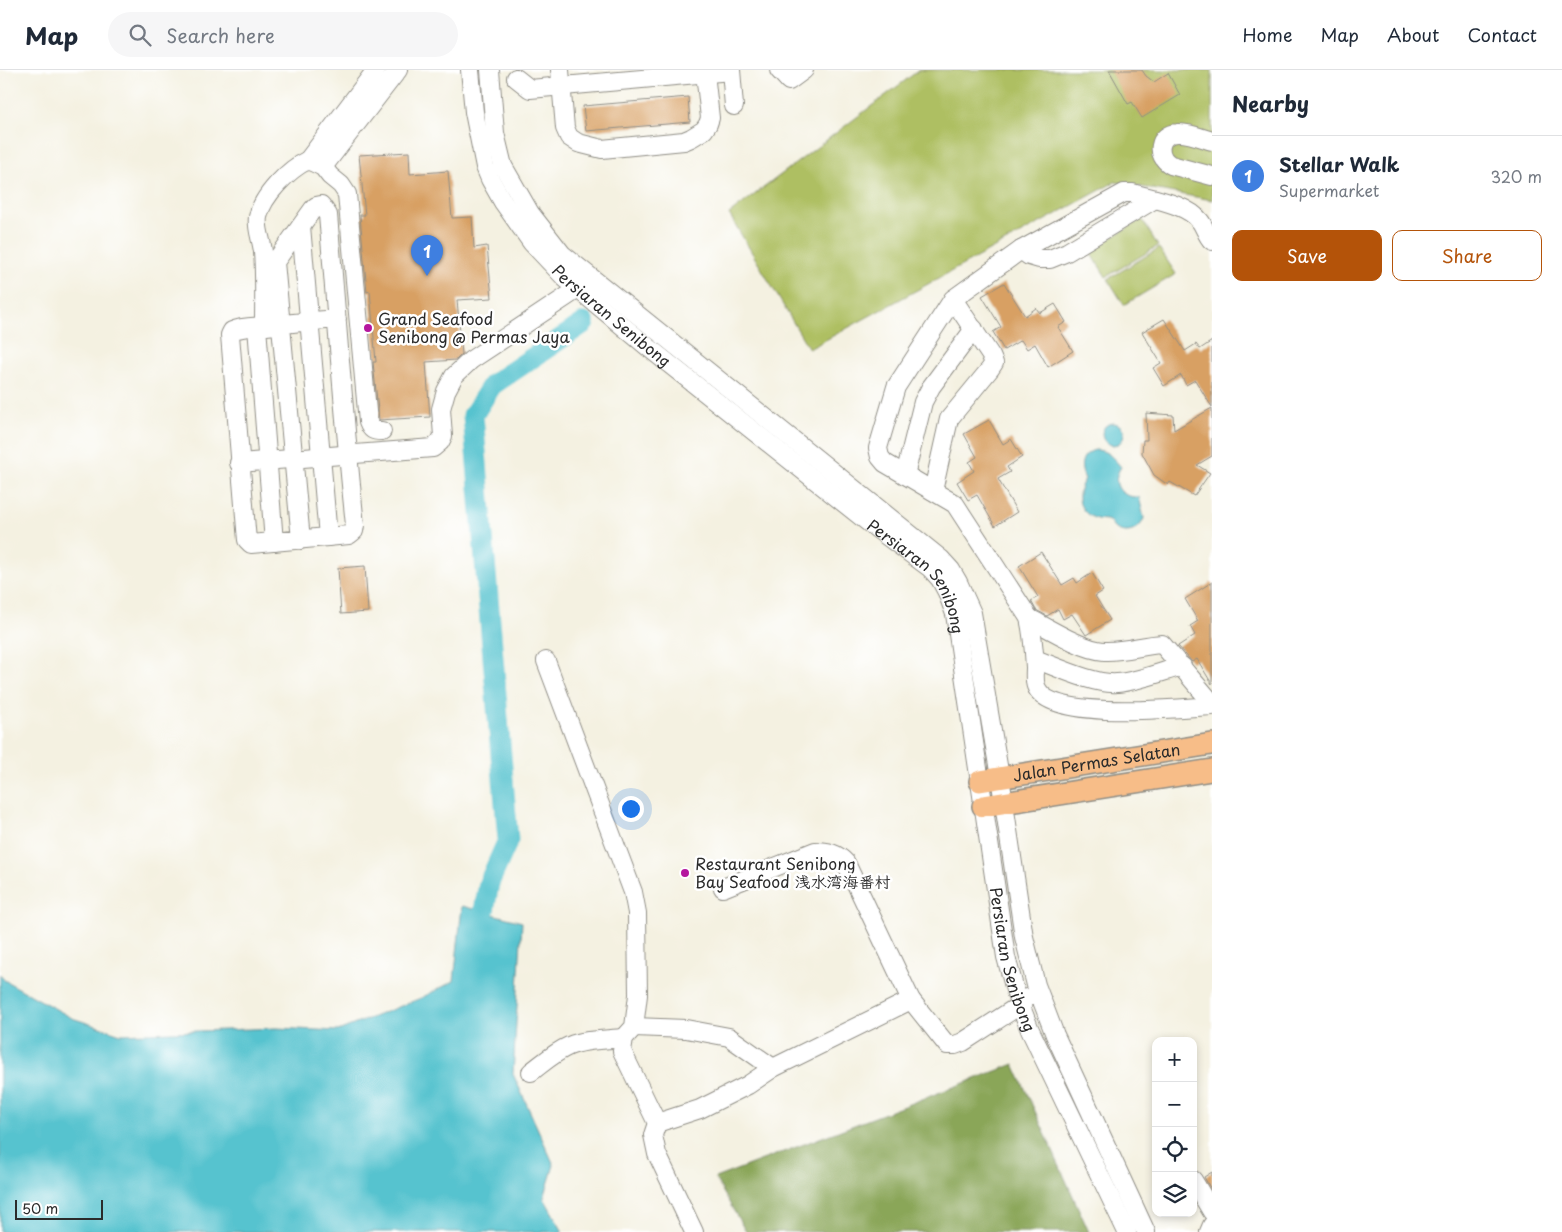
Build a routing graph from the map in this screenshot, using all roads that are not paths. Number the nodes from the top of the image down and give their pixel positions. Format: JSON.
{"nodes":[{"id":1,"x":376,"y":70,"type":"edge"},
{"id":2,"x":398,"y":70,"type":"edge"},
{"id":3,"x":731,"y":70,"type":"edge"},
{"id":4,"x":779,"y":70,"type":"edge"},
{"id":5,"x":804,"y":70,"type":"edge"},
{"id":6,"x":467,"y":73,"type":"edge"},
{"id":7,"x":705,"y":73,"type":"junction"},
{"id":8,"x":521,"y":74,"type":"edge"},
{"id":9,"x":491,"y":75,"type":"edge"},
{"id":10,"x":561,"y":78,"type":"edge"},
{"id":11,"x":734,"y":106,"type":"dead end"},
{"id":12,"x":1212,"y":141,"type":"edge"},
{"id":13,"x":315,"y":163,"type":"junction"},
{"id":14,"x":1212,"y":176,"type":"edge"},
{"id":15,"x":1155,"y":199,"type":"junction"},
{"id":16,"x":301,"y":226,"type":"junction"},
{"id":17,"x":1212,"y":241,"type":"edge"},
{"id":18,"x":1022,"y":250,"type":"junction"},
{"id":19,"x":581,"y":292,"type":"junction"},
{"id":20,"x":953,"y":299,"type":"junction"},
{"id":21,"x":337,"y":319,"type":"junction"},
{"id":22,"x":309,"y":322,"type":"junction"},
{"id":23,"x":267,"y":326,"type":"junction"},
{"id":24,"x":974,"y":330,"type":"junction"},
{"id":25,"x":382,"y":431,"type":"dead end"},
{"id":26,"x":348,"y":455,"type":"junction"},
{"id":27,"x":321,"y":457,"type":"junction"},
{"id":28,"x":293,"y":459,"type":"junction"},
{"id":29,"x":268,"y":461,"type":"junction"},
{"id":30,"x":239,"y":462,"type":"junction"},
{"id":31,"x":905,"y":475,"type":"junction"},
{"id":32,"x":933,"y":491,"type":"junction"},
{"id":33,"x":328,"y":537,"type":"junction"},
{"id":34,"x":301,"y":540,"type":"junction"},
{"id":35,"x":274,"y":542,"type":"junction"},
{"id":36,"x":1029,"y":618,"type":"junction"},
{"id":37,"x":1035,"y":659,"type":"junction"},
{"id":38,"x":546,"y":661,"type":"dead end"},
{"id":39,"x":1182,"y":666,"type":"junction"},
{"id":40,"x":1212,"y":704,"type":"edge"},
{"id":41,"x":1212,"y":744,"type":"edge"},
{"id":42,"x":1212,"y":770,"type":"edge"},
{"id":43,"x":990,"y":779,"type":"junction"},
{"id":44,"x":994,"y":805,"type":"junction"},
{"id":45,"x":723,"y":888,"type":"dead end"},
{"id":46,"x":1036,"y":985,"type":"junction"},
{"id":47,"x":910,"y":1000,"type":"junction"},
{"id":48,"x":1020,"y":1005,"type":"junction"},
{"id":49,"x":629,"y":1033,"type":"junction"},
{"id":50,"x":773,"y":1068,"type":"junction"},
{"id":51,"x":530,"y":1072,"type":"dead end"},
{"id":52,"x":657,"y":1123,"type":"junction"},
{"id":53,"x":1197,"y":1187,"type":"edge"},
{"id":54,"x":1212,"y":1212,"type":"edge"},
{"id":55,"x":694,"y":1232,"type":"edge"},
{"id":56,"x":1127,"y":1232,"type":"edge"},
{"id":57,"x":1146,"y":1232,"type":"edge"}],
"edges":[{"from":1,"to":13,"type":"street"},
{"from":2,"to":13,"type":"street"},
{"from":3,"to":7,"type":"street"},
{"from":3,"to":11,"type":"street"},
{"from":4,"to":5,"type":"street"},
{"from":6,"to":9,"type":"street"},
{"from":6,"to":19,"type":"street","name":"Persiaran Senibong"},
{"from":7,"to":10,"type":"street"},
{"from":7,"to":10,"type":"street"},
{"from":8,"to":9,"type":"street"},
{"from":8,"to":10,"type":"street"},
{"from":9,"to":43,"type":"street","name":"Persiaran Senibong"},
{"from":12,"to":14,"type":"street"},
{"from":13,"to":23,"type":"street"},
{"from":13,"to":25,"type":"street"},
{"from":15,"to":17,"type":"street"},
{"from":15,"to":18,"type":"street"},
{"from":15,"to":18,"type":"street"},
{"from":16,"to":21,"type":"street"},
{"from":16,"to":22,"type":"street"},
{"from":16,"to":23,"type":"street"},
{"from":18,"to":20,"type":"street"},
{"from":19,"to":26,"type":"street"},
{"from":19,"to":43,"type":"street","name":"Persiaran Senibong"},
{"from":20,"to":24,"type":"street"},
{"from":20,"to":31,"type":"street"},
{"from":21,"to":22,"type":"street"},
{"from":21,"to":26,"type":"street"},
{"from":22,"to":23,"type":"street"},
{"from":22,"to":27,"type":"street"},
{"from":23,"to":28,"type":"street"},
{"from":23,"to":29,"type":"street"},
{"from":23,"to":30,"type":"street"},
{"from":24,"to":31,"type":"street"},
{"from":24,"to":32,"type":"street"},
{"from":26,"to":27,"type":"street"},
{"from":26,"to":33,"type":"street"},
{"from":27,"to":28,"type":"street"},
{"from":27,"to":33,"type":"street"},
{"from":28,"to":29,"type":"street"},
{"from":28,"to":34,"type":"street"},
{"from":29,"to":30,"type":"street"},
{"from":29,"to":35,"type":"street"},
{"from":30,"to":35,"type":"street"},
{"from":31,"to":32,"type":"street"},
{"from":32,"to":36,"type":"street"},
{"from":33,"to":34,"type":"street"},
{"from":34,"to":35,"type":"street"},
{"from":36,"to":37,"type":"street"},
{"from":36,"to":39,"type":"street"},
{"from":37,"to":39,"type":"street"},
{"from":37,"to":40,"type":"street"},
{"from":38,"to":49,"type":"street"},
{"from":39,"to":40,"type":"street"},
{"from":41,"to":43,"type":"main road","name":"Jalan Permas Selatan"},
{"from":42,"to":44,"type":"main road","name":"Jalan Permas Selatan"},
{"from":43,"to":44,"type":"street","name":"Persiaran Senibong"},
{"from":44,"to":46,"type":"street","name":"Persiaran Senibong"},
{"from":44,"to":48,"type":"street","name":"Persiaran Senibong"},
{"from":45,"to":47,"type":"street"},
{"from":46,"to":48,"type":"street"},
{"from":46,"to":57,"type":"street","name":"Persiaran Senibong"},
{"from":47,"to":48,"type":"street"},
{"from":47,"to":50,"type":"street"},
{"from":48,"to":56,"type":"street","name":"Persiaran Senibong"},
{"from":49,"to":50,"type":"street"},
{"from":49,"to":51,"type":"street"},
{"from":49,"to":52,"type":"street"},
{"from":50,"to":52,"type":"street"},
{"from":52,"to":55,"type":"street"},
{"from":53,"to":54,"type":"street"}]}
